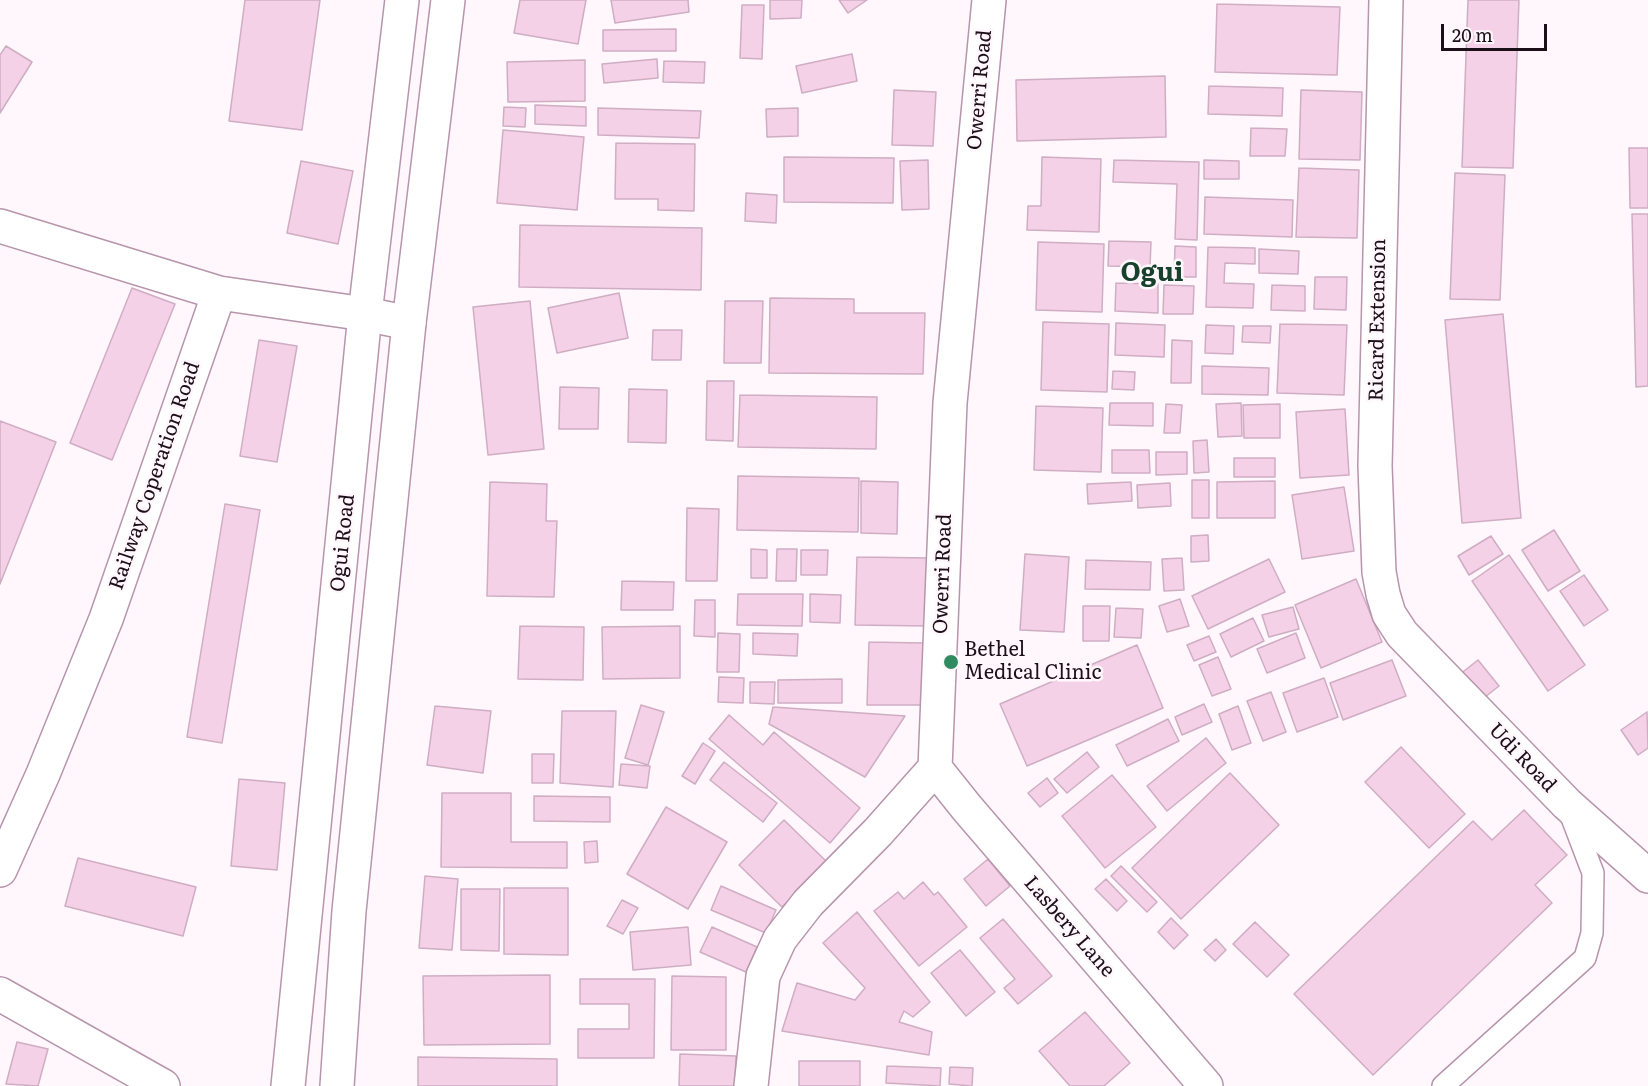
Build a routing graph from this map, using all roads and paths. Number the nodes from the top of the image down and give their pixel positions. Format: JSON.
{"nodes":[{"id":1,"x":402,"y":0,"type":"edge"},
{"id":2,"x":448,"y":0,"type":"edge"},
{"id":3,"x":989,"y":0,"type":"edge"},
{"id":4,"x":1386,"y":0,"type":"edge"},
{"id":5,"x":0,"y":226,"type":"edge"},
{"id":6,"x":219,"y":293,"type":"junction"},
{"id":7,"x":365,"y":314,"type":"junction"},
{"id":8,"x":409,"y":323,"type":"junction"},
{"id":9,"x":1402,"y":634,"type":"joint"},
{"id":10,"x":935,"y":768,"type":"junction"},
{"id":11,"x":1567,"y":804,"type":"junction"},
{"id":12,"x":0,"y":870,"type":"edge"},
{"id":13,"x":1648,"y":876,"type":"edge"},
{"id":14,"x":0,"y":994,"type":"edge"},
{"id":15,"x":163,"y":1086,"type":"edge"},
{"id":16,"x":288,"y":1086,"type":"edge"},
{"id":17,"x":337,"y":1086,"type":"edge"},
{"id":18,"x":751,"y":1086,"type":"edge"},
{"id":19,"x":1206,"y":1086,"type":"edge"},
{"id":20,"x":1443,"y":1086,"type":"edge"}],
"edges":[{"from":1,"to":7,"type":"street","name":"Ogui Road"},
{"from":2,"to":8,"type":"street"},
{"from":3,"to":10,"type":"street","name":"Owerri Road"},
{"from":4,"to":9,"type":"street","name":"Ricard Extension"},
{"from":5,"to":6,"type":"street"},
{"from":6,"to":7,"type":"street"},
{"from":6,"to":12,"type":"street","name":"Railway Coperation Road"},
{"from":7,"to":8,"type":"street"},
{"from":7,"to":16,"type":"street","name":"Ogui Road"},
{"from":8,"to":17,"type":"street"},
{"from":9,"to":11,"type":"street","name":"Udi Road"},
{"from":10,"to":18,"type":"street"},
{"from":10,"to":19,"type":"street","name":"Lasbery Lane"},
{"from":11,"to":13,"type":"street","name":"Udi Road"},
{"from":11,"to":20,"type":"lane"},
{"from":14,"to":15,"type":"street"}]}
